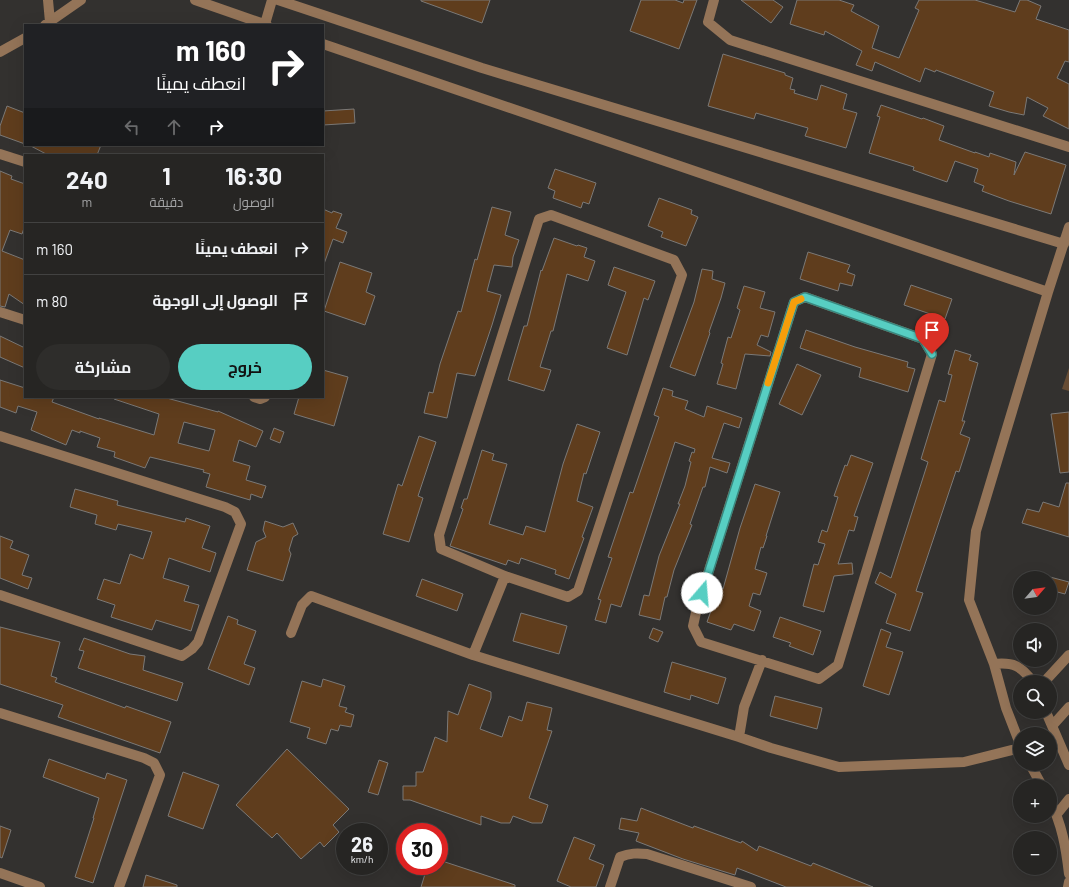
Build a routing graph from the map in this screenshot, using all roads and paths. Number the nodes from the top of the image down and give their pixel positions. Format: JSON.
{"nodes":[{"id":1,"x":48,"y":0,"type":"edge"},
{"id":2,"x":81,"y":0,"type":"edge"},
{"id":3,"x":195,"y":0,"type":"edge"},
{"id":4,"x":272,"y":0,"type":"edge"},
{"id":5,"x":278,"y":0,"type":"edge"},
{"id":6,"x":714,"y":0,"type":"edge"},
{"id":7,"x":48,"y":23,"type":"edge"},
{"id":8,"x":263,"y":24,"type":"edge"},
{"id":9,"x":266,"y":24,"type":"edge"},
{"id":10,"x":24,"y":39,"type":"edge"},
{"id":11,"x":324,"y":44,"type":"edge"},
{"id":12,"x":0,"y":52,"type":"edge"},
{"id":13,"x":1069,"y":147,"type":"edge"},
{"id":14,"x":0,"y":154,"type":"edge"},
{"id":15,"x":24,"y":162,"type":"edge"},
{"id":16,"x":1069,"y":228,"type":"edge"},
{"id":17,"x":1064,"y":244,"type":"junction"},
{"id":18,"x":1048,"y":292,"type":"junction"},
{"id":19,"x":0,"y":312,"type":"edge"},
{"id":20,"x":24,"y":320,"type":"edge"},
{"id":21,"x":0,"y":436,"type":"edge"},
{"id":22,"x":505,"y":576,"type":"junction"},
{"id":23,"x":0,"y":595,"type":"edge"},
{"id":24,"x":291,"y":633,"type":"dead end"},
{"id":25,"x":473,"y":655,"type":"junction"},
{"id":26,"x":1069,"y":655,"type":"edge"},
{"id":27,"x":762,"y":660,"type":"junction"},
{"id":28,"x":994,"y":664,"type":"junction"},
{"id":29,"x":1026,"y":675,"type":"edge"},
{"id":30,"x":1051,"y":675,"type":"edge"},
{"id":31,"x":1069,"y":707,"type":"edge"},
{"id":32,"x":0,"y":713,"type":"edge"},
{"id":33,"x":1049,"y":719,"type":"edge"},
{"id":34,"x":1052,"y":726,"type":"junction"},
{"id":35,"x":1013,"y":727,"type":"edge"},
{"id":36,"x":739,"y":737,"type":"junction"},
{"id":37,"x":1013,"y":750,"type":"edge"},
{"id":38,"x":1069,"y":765,"type":"edge"},
{"id":39,"x":1069,"y":799,"type":"edge"},
{"id":40,"x":1057,"y":814,"type":"joint"},
{"id":41,"x":0,"y":873,"type":"edge"},
{"id":42,"x":1069,"y":874,"type":"edge"},
{"id":43,"x":1069,"y":882,"type":"edge"},
{"id":44,"x":40,"y":887,"type":"edge"},
{"id":45,"x":120,"y":887,"type":"edge"},
{"id":46,"x":610,"y":887,"type":"edge"},
{"id":47,"x":751,"y":887,"type":"edge"},
{"id":48,"x":1068,"y":887,"type":"edge"}],
"edges":[{"from":1,"to":7,"type":"street"},
{"from":2,"to":7,"type":"street"},
{"from":3,"to":8,"type":"street"},
{"from":4,"to":9,"type":"street"},
{"from":5,"to":17,"type":"street"},
{"from":6,"to":13,"type":"street"},
{"from":10,"to":12,"type":"street"},
{"from":11,"to":18,"type":"street"},
{"from":14,"to":15,"type":"street"},
{"from":16,"to":17,"type":"street"},
{"from":17,"to":18,"type":"street"},
{"from":18,"to":28,"type":"street"},
{"from":19,"to":20,"type":"street"},
{"from":21,"to":23,"type":"street"},
{"from":22,"to":22,"type":"street"},
{"from":22,"to":25,"type":"street"},
{"from":24,"to":25,"type":"street"},
{"from":25,"to":36,"type":"street"},
{"from":26,"to":30,"type":"street"},
{"from":27,"to":27,"type":"street"},
{"from":27,"to":36,"type":"street"},
{"from":28,"to":29,"type":"street"},
{"from":28,"to":35,"type":"street"},
{"from":31,"to":34,"type":"street"},
{"from":32,"to":45,"type":"street"},
{"from":33,"to":34,"type":"street"},
{"from":34,"to":38,"type":"street"},
{"from":36,"to":37,"type":"street"},
{"from":39,"to":40,"type":"street"},
{"from":40,"to":42,"type":"street"},
{"from":41,"to":44,"type":"street"},
{"from":43,"to":48,"type":"street"},
{"from":46,"to":47,"type":"street"}]}
